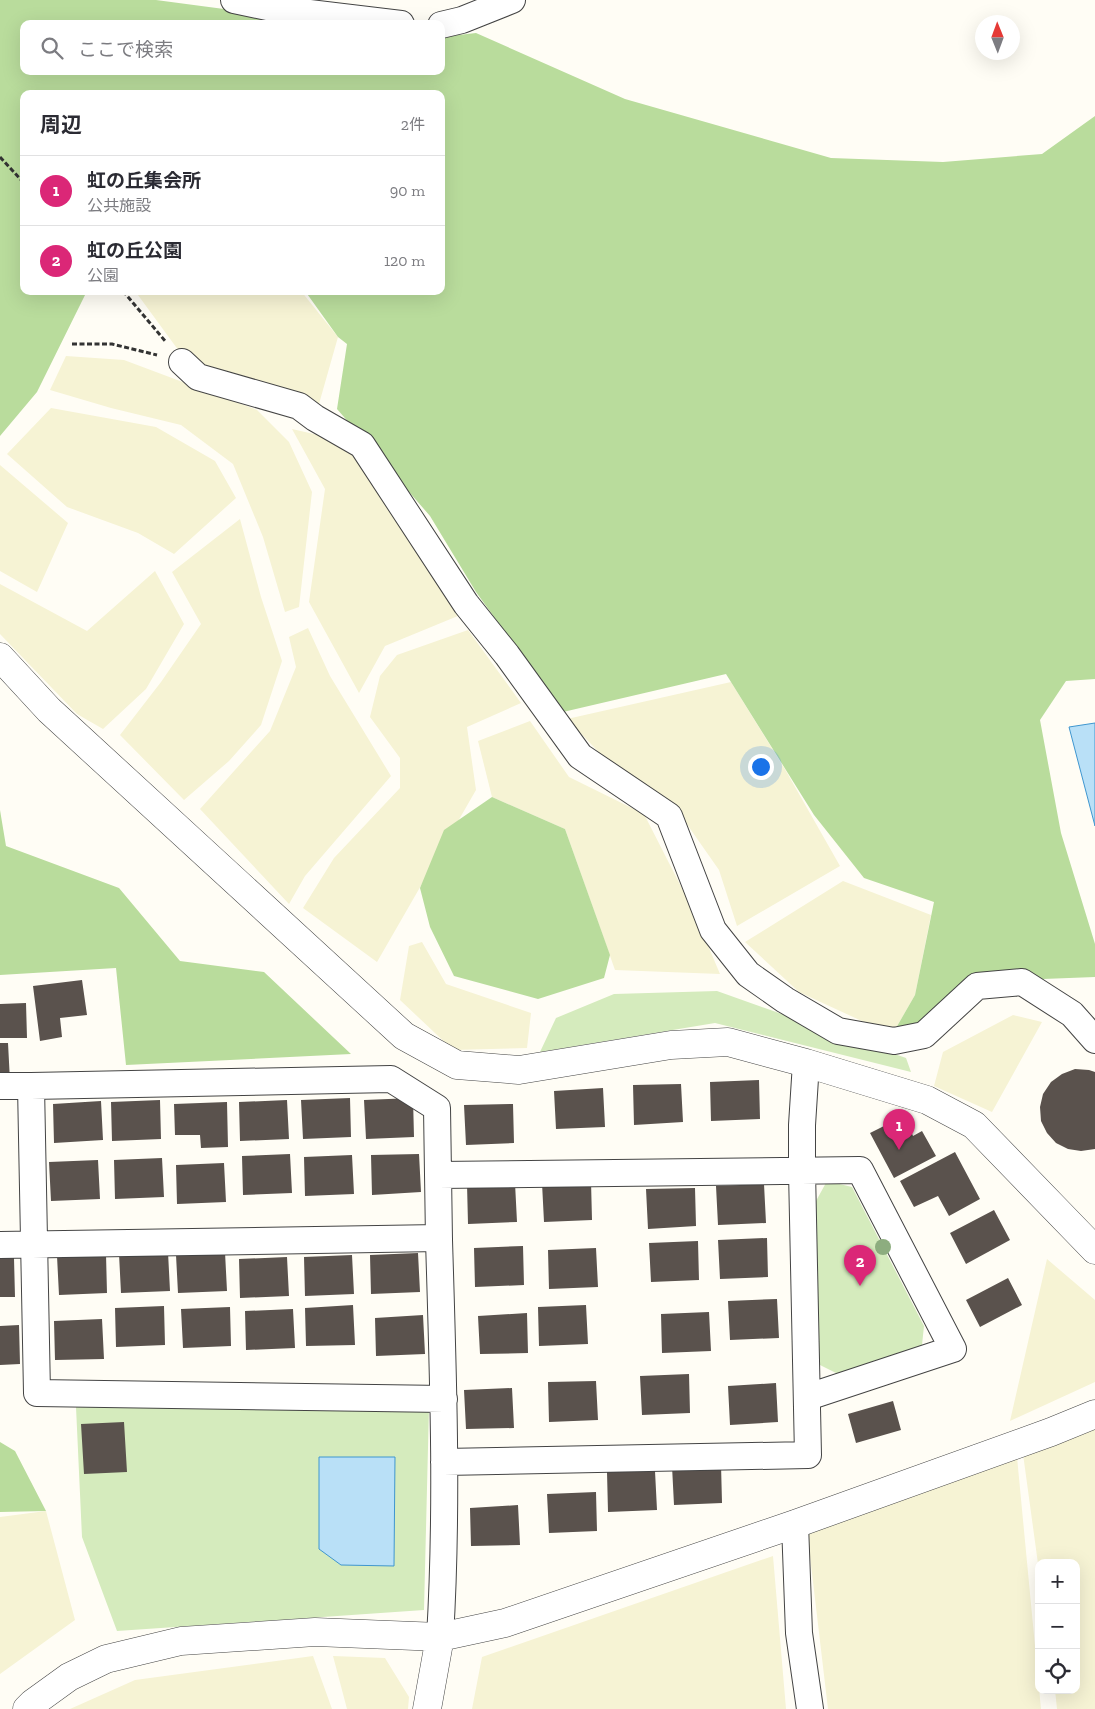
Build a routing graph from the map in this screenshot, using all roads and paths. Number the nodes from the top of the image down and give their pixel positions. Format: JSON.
{"nodes":[{"id":1,"x":234,"y":0,"type":"edge"},
{"id":2,"x":512,"y":0,"type":"edge"},
{"id":3,"x":368,"y":20,"type":"edge"},
{"id":4,"x":445,"y":24,"type":"edge"},
{"id":5,"x":0,"y":157,"type":"edge"},
{"id":6,"x":20,"y":179,"type":"edge"},
{"id":7,"x":126,"y":295,"type":"edge"},
{"id":8,"x":72,"y":344,"type":"dead end"},
{"id":9,"x":182,"y":362,"type":"junction"},
{"id":10,"x":0,"y":657,"type":"edge"},
{"id":11,"x":1095,"y":1040,"type":"edge"},
{"id":12,"x":806,"y":1063,"type":"junction"},
{"id":13,"x":0,"y":1086,"type":"edge"},
{"id":14,"x":31,"y":1086,"type":"junction"},
{"id":15,"x":802,"y":1171,"type":"junction"},
{"id":16,"x":438,"y":1175,"type":"junction"},
{"id":17,"x":439,"y":1238,"type":"junction"},
{"id":18,"x":0,"y":1244,"type":"edge"},
{"id":19,"x":34,"y":1244,"type":"junction"},
{"id":20,"x":1095,"y":1250,"type":"edge"},
{"id":21,"x":808,"y":1397,"type":"junction"},
{"id":22,"x":444,"y":1399,"type":"junction"},
{"id":23,"x":1095,"y":1414,"type":"edge"},
{"id":24,"x":444,"y":1462,"type":"junction"},
{"id":25,"x":795,"y":1524,"type":"junction"},
{"id":26,"x":440,"y":1637,"type":"junction"},
{"id":27,"x":27,"y":1709,"type":"edge"},
{"id":28,"x":427,"y":1709,"type":"edge"},
{"id":29,"x":810,"y":1709,"type":"edge"}],
"edges":[{"from":1,"to":3,"type":"street"},
{"from":2,"to":4,"type":"street"},
{"from":5,"to":6,"type":"path"},
{"from":7,"to":9,"type":"path"},
{"from":8,"to":9,"type":"path"},
{"from":9,"to":11,"type":"street"},
{"from":10,"to":12,"type":"street"},
{"from":12,"to":15,"type":"street"},
{"from":12,"to":20,"type":"street"},
{"from":13,"to":14,"type":"street"},
{"from":14,"to":16,"type":"street"},
{"from":14,"to":19,"type":"street"},
{"from":15,"to":16,"type":"street"},
{"from":15,"to":21,"type":"street"},
{"from":15,"to":21,"type":"street"},
{"from":16,"to":17,"type":"street"},
{"from":17,"to":19,"type":"street"},
{"from":17,"to":22,"type":"street"},
{"from":18,"to":19,"type":"street"},
{"from":19,"to":22,"type":"street"},
{"from":21,"to":24,"type":"street"},
{"from":22,"to":24,"type":"street"},
{"from":23,"to":25,"type":"street"},
{"from":24,"to":26,"type":"street"},
{"from":25,"to":26,"type":"street"},
{"from":25,"to":29,"type":"street"},
{"from":26,"to":27,"type":"street"},
{"from":26,"to":28,"type":"street"}]}
